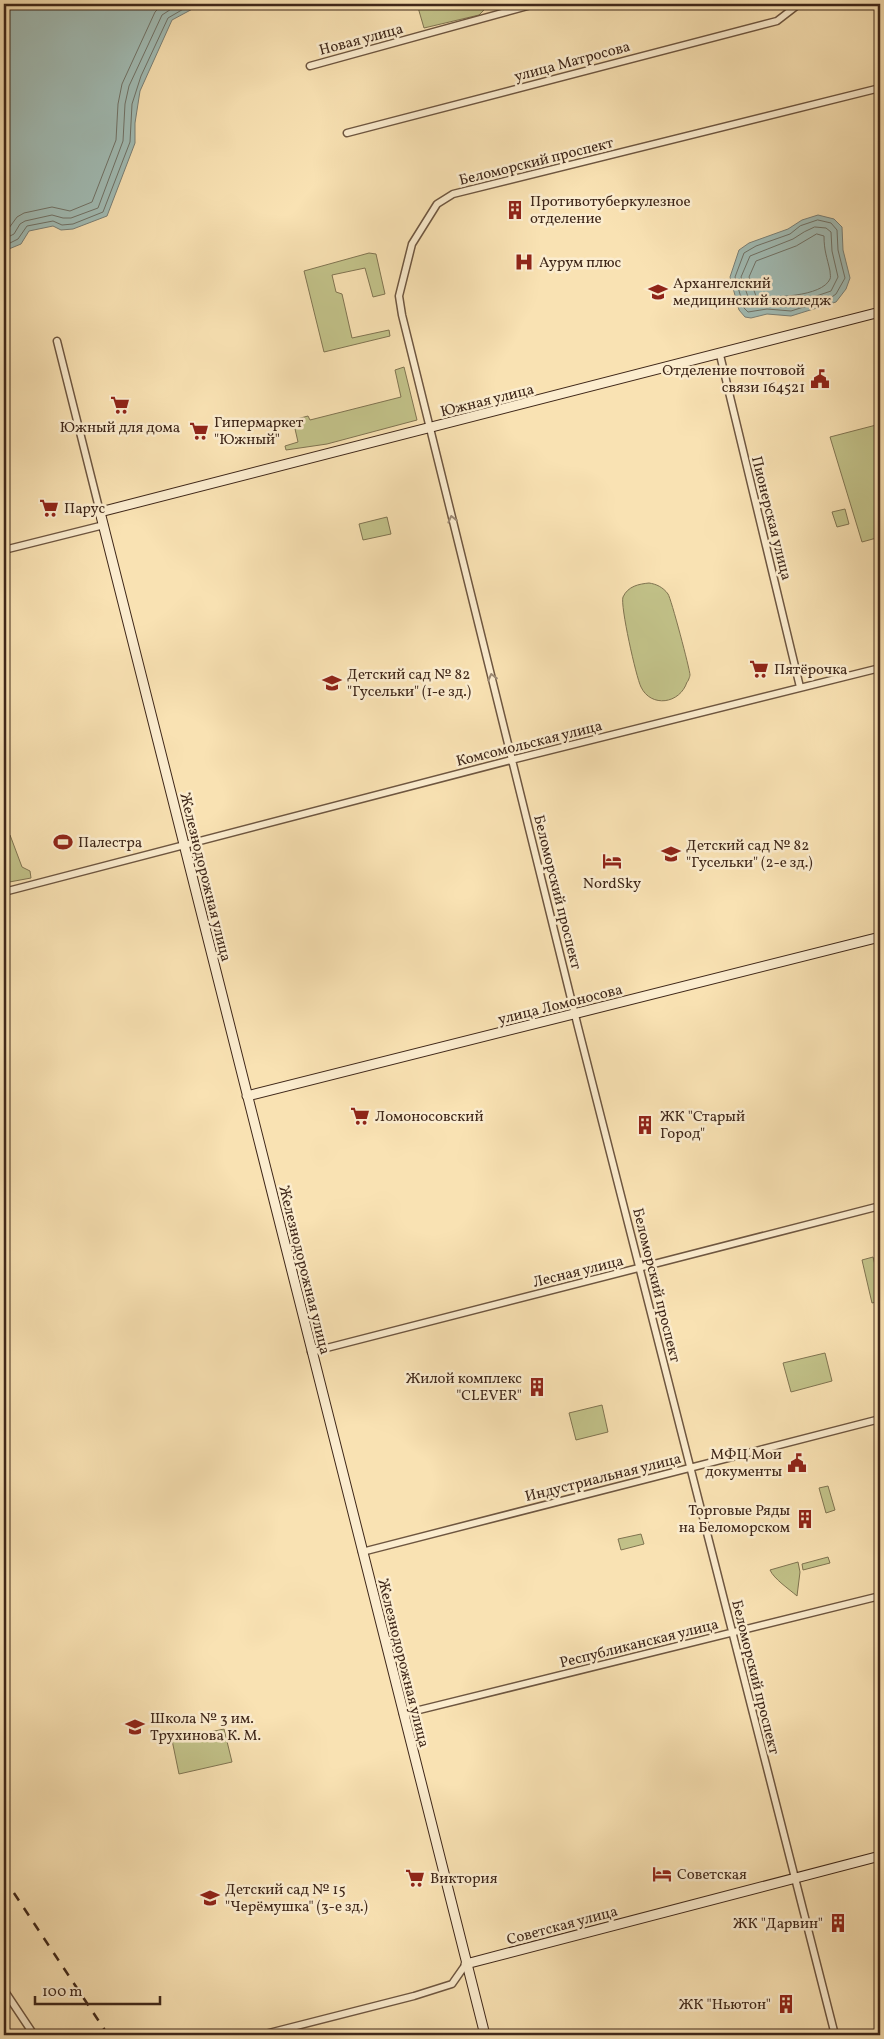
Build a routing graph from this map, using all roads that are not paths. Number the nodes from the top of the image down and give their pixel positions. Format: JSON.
{"nodes":[{"id":1,"x":535,"y":4,"type":"edge"},
{"id":2,"x":799,"y":4,"type":"edge"},
{"id":3,"x":310,"y":66,"type":"dead end"},
{"id":4,"x":880,"y":88,"type":"edge"},
{"id":5,"x":347,"y":133,"type":"dead end"},
{"id":6,"x":880,"y":312,"type":"edge"},
{"id":7,"x":57,"y":340,"type":"dead end"},
{"id":8,"x":720,"y":354,"type":"junction"},
{"id":9,"x":429,"y":429,"type":"junction"},
{"id":10,"x":100,"y":512,"type":"junction"},
{"id":11,"x":104,"y":525,"type":"junction"},
{"id":12,"x":4,"y":550,"type":"edge"},
{"id":13,"x":880,"y":668,"type":"edge"},
{"id":14,"x":800,"y":688,"type":"junction"},
{"id":15,"x":511,"y":760,"type":"junction"},
{"id":16,"x":184,"y":845,"type":"junction"},
{"id":17,"x":4,"y":892,"type":"edge"},
{"id":18,"x":880,"y":937,"type":"edge"},
{"id":19,"x":575,"y":1014,"type":"junction"},
{"id":20,"x":247,"y":1096,"type":"junction"},
{"id":21,"x":880,"y":1206,"type":"edge"},
{"id":22,"x":639,"y":1268,"type":"junction"},
{"id":23,"x":311,"y":1352,"type":"junction"},
{"id":24,"x":880,"y":1419,"type":"edge"},
{"id":25,"x":690,"y":1468,"type":"junction"},
{"id":26,"x":362,"y":1552,"type":"junction"},
{"id":27,"x":880,"y":1596,"type":"edge"},
{"id":28,"x":732,"y":1633,"type":"junction"},
{"id":29,"x":403,"y":1714,"type":"junction"},
{"id":30,"x":880,"y":1856,"type":"edge"},
{"id":31,"x":795,"y":1878,"type":"junction"},
{"id":32,"x":466,"y":1964,"type":"junction"},
{"id":33,"x":4,"y":1990,"type":"edge"},
{"id":34,"x":34,"y":2035,"type":"edge"},
{"id":35,"x":261,"y":2035,"type":"edge"},
{"id":36,"x":484,"y":2035,"type":"edge"},
{"id":37,"x":835,"y":2035,"type":"edge"}],
"edges":[{"from":1,"to":3,"type":"street","name":"Новая улица"},
{"from":2,"to":5,"type":"street","name":"улица Матросова"},
{"from":4,"to":9,"type":"street","name":"Беломорский проспект"},
{"from":6,"to":8,"type":"main road","name":"Южная улица"},
{"from":7,"to":10,"type":"street"},
{"from":8,"to":9,"type":"main road","name":"Южная улица"},
{"from":8,"to":14,"type":"street","name":"Пионерская улица"},
{"from":9,"to":10,"type":"main road","name":"Южная улица"},
{"from":15,"to":9,"type":"street","name":"Беломорский проспект","one_way":true},
{"from":10,"to":11,"type":"main road","name":"Железнодорожная улица"},
{"from":11,"to":12,"type":"street"},
{"from":11,"to":16,"type":"main road","name":"Железнодорожная улица"},
{"from":13,"to":14,"type":"street","name":"Комсомольская улица"},
{"from":14,"to":15,"type":"street","name":"Комсомольская улица"},
{"from":15,"to":16,"type":"street","name":"Комсомольская улица"},
{"from":15,"to":19,"type":"street","name":"Беломорский проспект"},
{"from":16,"to":17,"type":"street","name":"Комсомольская улица"},
{"from":16,"to":20,"type":"main road","name":"Железнодорожная улица"},
{"from":18,"to":19,"type":"main road","name":"улица Ломоносова"},
{"from":19,"to":20,"type":"main road","name":"улица Ломоносова"},
{"from":19,"to":22,"type":"street","name":"Беломорский проспект"},
{"from":20,"to":23,"type":"main road","name":"Железнодорожная улица"},
{"from":21,"to":22,"type":"street","name":"Лесная улица"},
{"from":22,"to":23,"type":"street","name":"Лесная улица"},
{"from":22,"to":25,"type":"street","name":"Беломорский проспект"},
{"from":23,"to":26,"type":"main road","name":"Железнодорожная улица"},
{"from":24,"to":25,"type":"street","name":"Индустриальная улица"},
{"from":25,"to":26,"type":"street","name":"Индустриальная улица"},
{"from":25,"to":28,"type":"street","name":"Беломорский проспект"},
{"from":26,"to":29,"type":"main road","name":"Железнодорожная улица"},
{"from":27,"to":28,"type":"street","name":"Республиканская улица"},
{"from":28,"to":29,"type":"street","name":"Республиканская улица"},
{"from":28,"to":31,"type":"street","name":"Беломорский проспект"},
{"from":29,"to":32,"type":"main road","name":"Железнодорожная улица"},
{"from":30,"to":31,"type":"main road","name":"Советская улица"},
{"from":31,"to":32,"type":"main road","name":"Советская улица"},
{"from":31,"to":37,"type":"street","name":"Беломорский проспект"},
{"from":32,"to":35,"type":"street"},
{"from":32,"to":36,"type":"main road","name":"Железнодорожная улица"},
{"from":33,"to":34,"type":"street"}]}
